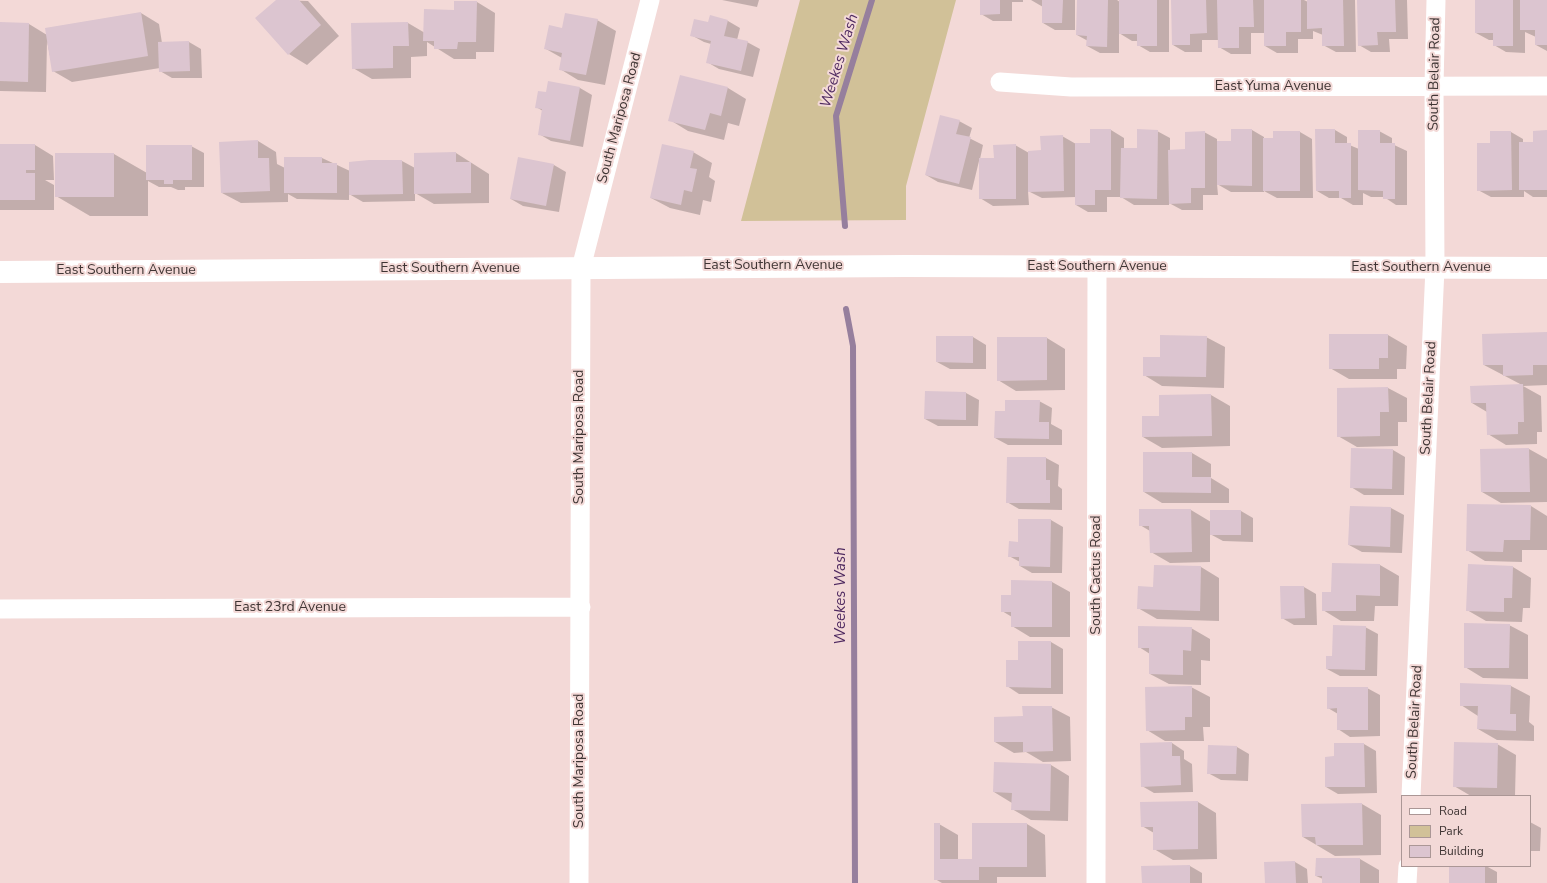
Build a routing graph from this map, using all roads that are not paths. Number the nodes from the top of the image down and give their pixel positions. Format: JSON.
{"nodes":[{"id":1,"x":650,"y":0,"type":"edge"},
{"id":2,"x":1436,"y":0,"type":"edge"},
{"id":3,"x":1000,"y":82,"type":"dead end"},
{"id":4,"x":1434,"y":86,"type":"junction"},
{"id":5,"x":1547,"y":86,"type":"edge"},
{"id":6,"x":1097,"y":267,"type":"junction"},
{"id":7,"x":581,"y":268,"type":"junction"},
{"id":8,"x":1435,"y":268,"type":"junction"},
{"id":9,"x":1547,"y":268,"type":"edge"},
{"id":10,"x":0,"y":272,"type":"edge"},
{"id":11,"x":581,"y":607,"type":"junction"},
{"id":12,"x":0,"y":609,"type":"edge"},
{"id":13,"x":1411,"y":795,"type":"edge"},
{"id":14,"x":1408,"y":867,"type":"edge"},
{"id":15,"x":579,"y":883,"type":"edge"},
{"id":16,"x":1096,"y":883,"type":"edge"},
{"id":17,"x":1407,"y":883,"type":"edge"}],
"edges":[{"from":1,"to":7,"type":"street","name":"South Mariposa Road"},
{"from":2,"to":4,"type":"street","name":"South Belair Road"},
{"from":3,"to":4,"type":"street","name":"East Yuma Avenue"},
{"from":4,"to":5,"type":"street","name":"East Yuma Avenue"},
{"from":4,"to":8,"type":"street","name":"South Belair Road"},
{"from":6,"to":7,"type":"main road","name":"East Southern Avenue"},
{"from":6,"to":8,"type":"main road","name":"East Southern Avenue"},
{"from":6,"to":16,"type":"street","name":"South Cactus Road"},
{"from":7,"to":10,"type":"main road","name":"East Southern Avenue"},
{"from":7,"to":11,"type":"street","name":"South Mariposa Road"},
{"from":8,"to":9,"type":"main road","name":"East Southern Avenue"},
{"from":8,"to":13,"type":"street","name":"South Belair Road"},
{"from":11,"to":12,"type":"street","name":"East 23rd Avenue"},
{"from":11,"to":15,"type":"street","name":"South Mariposa Road"},
{"from":14,"to":17,"type":"street"}]}
